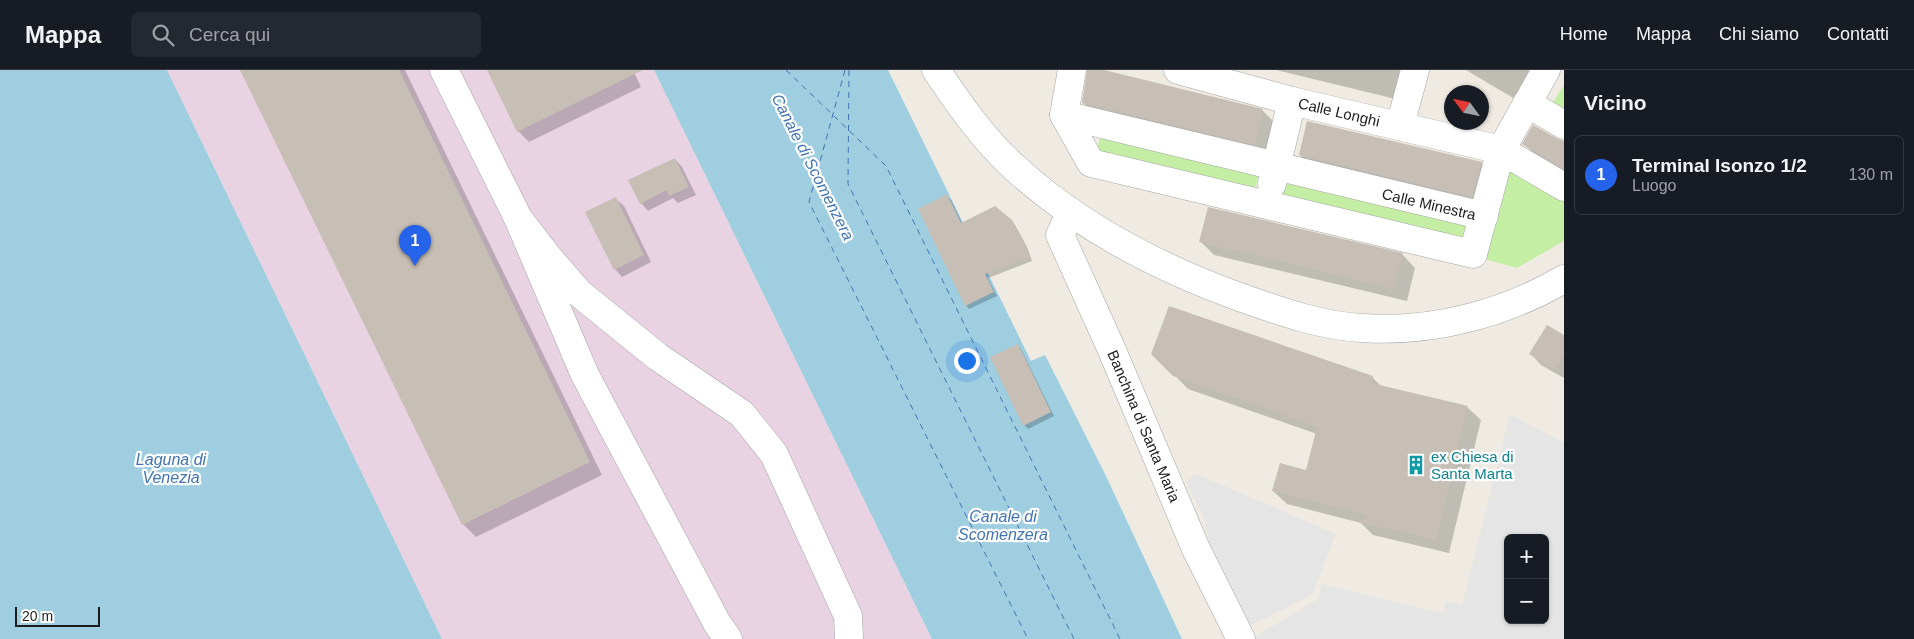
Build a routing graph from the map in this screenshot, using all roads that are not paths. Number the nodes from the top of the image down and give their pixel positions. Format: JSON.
{"nodes":[{"id":1,"x":444,"y":70,"type":"edge"},
{"id":2,"x":936,"y":70,"type":"edge"},
{"id":3,"x":1072,"y":70,"type":"edge"},
{"id":4,"x":1177,"y":70,"type":"edge"},
{"id":5,"x":1415,"y":70,"type":"edge"},
{"id":6,"x":1546,"y":70,"type":"edge"},
{"id":7,"x":1558,"y":70,"type":"edge"},
{"id":8,"x":1564,"y":73,"type":"edge"},
{"id":9,"x":1292,"y":101,"type":"junction"},
{"id":10,"x":1527,"y":103,"type":"junction"},
{"id":11,"x":1064,"y":115,"type":"junction"},
{"id":12,"x":1101,"y":125,"type":"junction"},
{"id":13,"x":1564,"y":125,"type":"edge"},
{"id":14,"x":1400,"y":126,"type":"junction"},
{"id":15,"x":1501,"y":150,"type":"junction"},
{"id":16,"x":1091,"y":163,"type":"junction"},
{"id":17,"x":1276,"y":168,"type":"junction"},
{"id":18,"x":1564,"y":187,"type":"edge"},
{"id":19,"x":1266,"y":205,"type":"junction"},
{"id":20,"x":1071,"y":212,"type":"junction"},
{"id":21,"x":1484,"y":216,"type":"junction"},
{"id":22,"x":518,"y":218,"type":"junction"},
{"id":23,"x":1564,"y":279,"type":"edge"},
{"id":24,"x":728,"y":639,"type":"edge"},
{"id":25,"x":849,"y":639,"type":"edge"},
{"id":26,"x":1241,"y":639,"type":"edge"}],
"edges":[{"from":1,"to":22,"type":"street"},
{"from":2,"to":20,"type":"street"},
{"from":3,"to":11,"type":"street"},
{"from":4,"to":9,"type":"street","name":"Calle Longhi"},
{"from":5,"to":14,"type":"street"},
{"from":6,"to":10,"type":"street"},
{"from":7,"to":8,"type":"street"},
{"from":9,"to":14,"type":"street","name":"Calle Longhi"},
{"from":9,"to":17,"type":"street"},
{"from":10,"to":13,"type":"street"},
{"from":10,"to":15,"type":"street"},
{"from":11,"to":12,"type":"street","name":"Calle Minestra"},
{"from":11,"to":16,"type":"street"},
{"from":12,"to":16,"type":"street"},
{"from":12,"to":17,"type":"street","name":"Calle Minestra"},
{"from":14,"to":15,"type":"street","name":"Calle Longhi"},
{"from":15,"to":18,"type":"street","name":"Calle Longhi"},
{"from":15,"to":21,"type":"street"},
{"from":16,"to":19,"type":"street","name":"Calle Minestra"},
{"from":17,"to":19,"type":"street"},
{"from":17,"to":21,"type":"street","name":"Calle Minestra"},
{"from":19,"to":21,"type":"street","name":"Calle Minestra"},
{"from":20,"to":23,"type":"street"},
{"from":20,"to":26,"type":"street","name":"Banchina di Santa Maria"},
{"from":22,"to":24,"type":"street"},
{"from":22,"to":25,"type":"street"}]}
